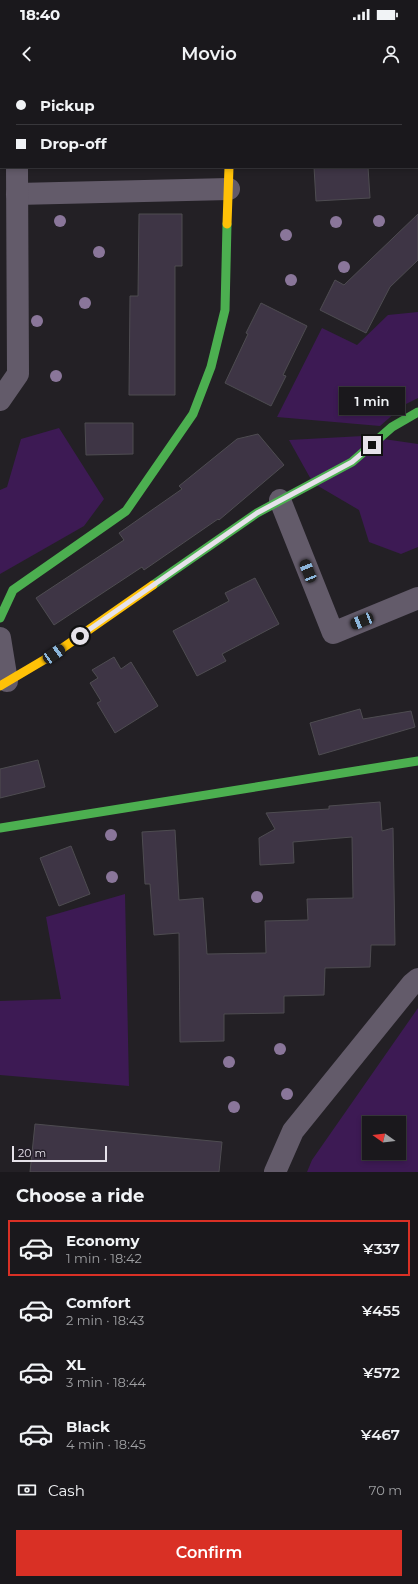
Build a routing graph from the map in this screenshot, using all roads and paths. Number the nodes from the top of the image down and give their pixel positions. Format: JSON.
{"nodes":[{"id":1,"x":17,"y":168,"type":"edge"},
{"id":2,"x":229,"y":168,"type":"edge"},
{"id":3,"x":229,"y":189,"type":"junction"},
{"id":4,"x":17,"y":194,"type":"junction"},
{"id":5,"x":0,"y":400,"type":"edge"},
{"id":6,"x":418,"y":412,"type":"edge"},
{"id":7,"x":280,"y":500,"type":"junction"},
{"id":8,"x":418,"y":598,"type":"edge"},
{"id":9,"x":0,"y":618,"type":"edge"},
{"id":10,"x":0,"y":638,"type":"edge"},
{"id":11,"x":4,"y":684,"type":"edge"},
{"id":12,"x":418,"y":761,"type":"edge"},
{"id":13,"x":0,"y":828,"type":"edge"},
{"id":14,"x":418,"y":979,"type":"edge"},
{"id":15,"x":275,"y":1172,"type":"edge"}],
"edges":[{"from":1,"to":4,"type":"street"},
{"from":2,"to":3,"type":"street"},
{"from":3,"to":4,"type":"street"},
{"from":3,"to":9,"type":"street"},
{"from":4,"to":5,"type":"street"},
{"from":6,"to":7,"type":"street"},
{"from":7,"to":8,"type":"street"},
{"from":7,"to":11,"type":"street"},
{"from":10,"to":11,"type":"street"},
{"from":12,"to":13,"type":"street"},
{"from":14,"to":15,"type":"street"}]}
